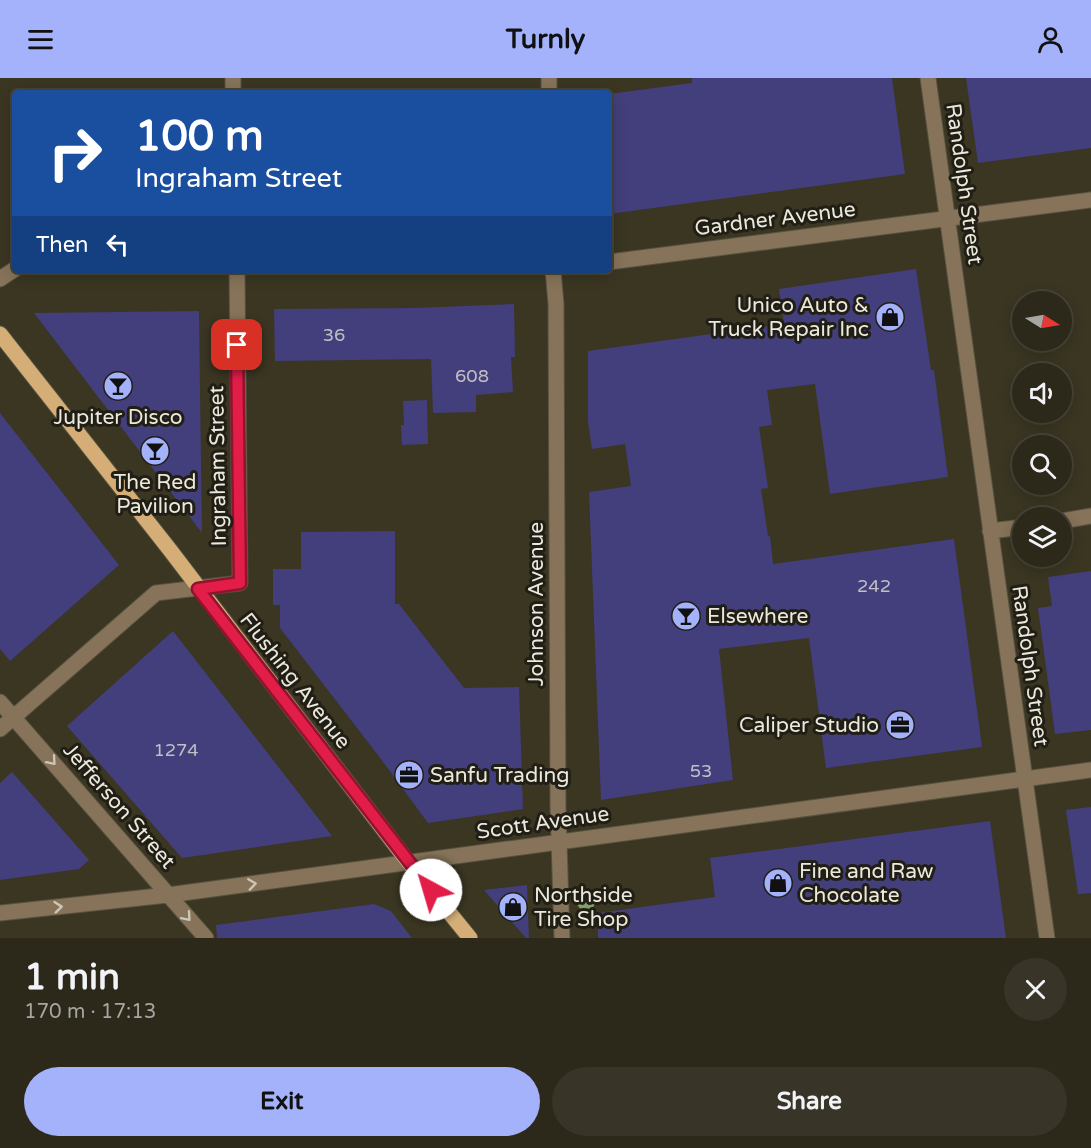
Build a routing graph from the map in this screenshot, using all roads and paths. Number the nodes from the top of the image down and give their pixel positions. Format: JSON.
{"nodes":[{"id":1,"x":928,"y":78,"type":"edge"},
{"id":2,"x":1091,"y":200,"type":"edge"},
{"id":3,"x":947,"y":218,"type":"junction"},
{"id":4,"x":612,"y":262,"type":"edge"},
{"id":5,"x":237,"y":273,"type":"edge"},
{"id":6,"x":553,"y":273,"type":"edge"},
{"id":7,"x":0,"y":334,"type":"edge"},
{"id":8,"x":1091,"y":516,"type":"edge"},
{"id":9,"x":1072,"y":519,"type":"edge"},
{"id":10,"x":1012,"y":528,"type":"edge"},
{"id":11,"x":990,"y":531,"type":"junction"},
{"id":12,"x":198,"y":589,"type":"junction"},
{"id":13,"x":0,"y":702,"type":"edge"},
{"id":14,"x":13,"y":717,"type":"junction"},
{"id":15,"x":0,"y":729,"type":"edge"},
{"id":16,"x":1091,"y":770,"type":"edge"},
{"id":17,"x":1024,"y":779,"type":"junction"},
{"id":18,"x":559,"y":842,"type":"junction"},
{"id":19,"x":409,"y":863,"type":"junction"},
{"id":20,"x":168,"y":895,"type":"junction"},
{"id":21,"x":0,"y":913,"type":"edge"},
{"id":22,"x":206,"y":938,"type":"edge"},
{"id":23,"x":470,"y":938,"type":"edge"},
{"id":24,"x":562,"y":938,"type":"edge"},
{"id":25,"x":1047,"y":938,"type":"edge"}],
"edges":[{"from":1,"to":3,"type":"street","name":"Randolph Street"},
{"from":2,"to":3,"type":"street","name":"Gardner Avenue"},
{"from":3,"to":4,"type":"street","name":"Gardner Avenue"},
{"from":3,"to":11,"type":"street","name":"Randolph Street"},
{"from":5,"to":12,"type":"street","name":"Ingraham Street"},
{"from":6,"to":18,"type":"street","name":"Johnson Avenue"},
{"from":7,"to":12,"type":"main road","name":"Flushing Avenue"},
{"from":8,"to":9,"type":"street"},
{"from":10,"to":11,"type":"street"},
{"from":11,"to":17,"type":"street","name":"Randolph Street"},
{"from":12,"to":14,"type":"street"},
{"from":12,"to":19,"type":"main road","name":"Flushing Avenue"},
{"from":13,"to":14,"type":"street","name":"Jefferson Street"},
{"from":14,"to":15,"type":"street"},
{"from":14,"to":20,"type":"street","name":"Jefferson Street","one_way":true},
{"from":16,"to":17,"type":"street","name":"Scott Avenue"},
{"from":17,"to":18,"type":"street","name":"Scott Avenue"},
{"from":17,"to":25,"type":"street","name":"Randolph Street"},
{"from":18,"to":19,"type":"street","name":"Scott Avenue"},
{"from":18,"to":24,"type":"street","name":"Johnson Avenue"},
{"from":20,"to":19,"type":"street","name":"Scott Avenue","one_way":true},
{"from":19,"to":23,"type":"main road","name":"Flushing Avenue"},
{"from":21,"to":20,"type":"street","name":"Scott Avenue","one_way":true},
{"from":20,"to":22,"type":"street","name":"Jefferson Street","one_way":true}]}
